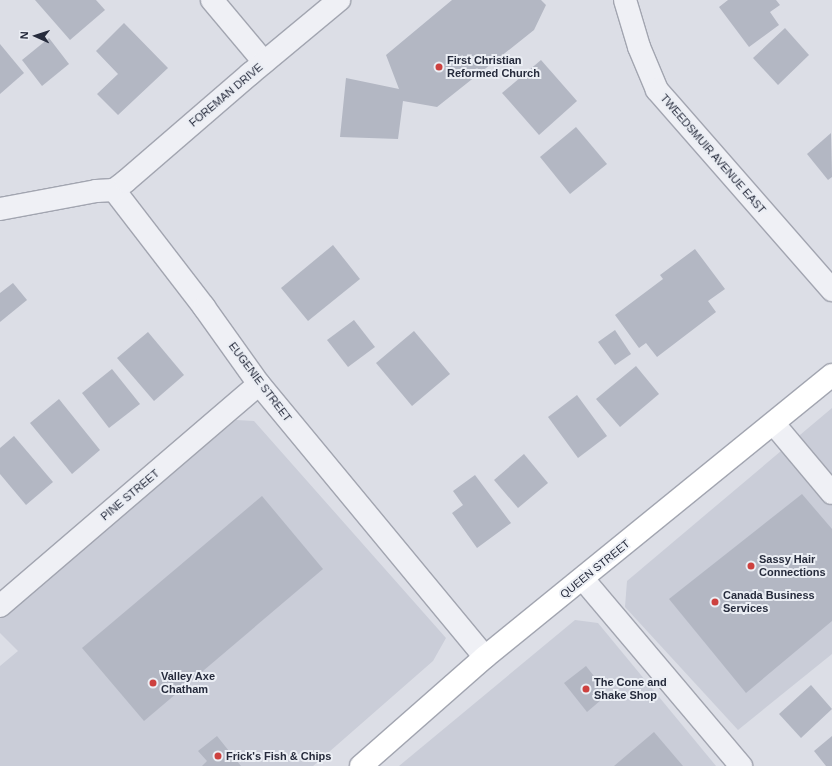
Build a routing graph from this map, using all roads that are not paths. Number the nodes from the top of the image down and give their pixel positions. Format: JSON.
{"nodes":[{"id":1,"x":212,"y":0,"type":"edge"},
{"id":2,"x":339,"y":0,"type":"edge"},
{"id":3,"x":625,"y":0,"type":"edge"},
{"id":4,"x":264,"y":62,"type":"junction"},
{"id":5,"x":114,"y":190,"type":"junction"},
{"id":6,"x":0,"y":210,"type":"edge"},
{"id":7,"x":832,"y":290,"type":"edge"},
{"id":8,"x":832,"y":375,"type":"edge"},
{"id":9,"x":259,"y":384,"type":"junction"},
{"id":10,"x":774,"y":424,"type":"junction"},
{"id":11,"x":832,"y":493,"type":"edge"},
{"id":12,"x":583,"y":579,"type":"junction"},
{"id":13,"x":0,"y":606,"type":"edge"},
{"id":14,"x":485,"y":657,"type":"junction"},
{"id":15,"x":361,"y":766,"type":"edge"},
{"id":16,"x":741,"y":766,"type":"edge"}],
"edges":[{"from":1,"to":4,"type":"street"},
{"from":2,"to":4,"type":"street","name":"FOREMAN DRIVE"},
{"from":3,"to":7,"type":"street","name":"TWEEDSMUIR AVENUE EAST"},
{"from":4,"to":5,"type":"street","name":"FOREMAN DRIVE"},
{"from":5,"to":6,"type":"street"},
{"from":5,"to":9,"type":"street","name":"EUGENIE STREET"},
{"from":8,"to":10,"type":"main road","name":"QUEEN STREET"},
{"from":9,"to":13,"type":"street","name":"PINE STREET"},
{"from":9,"to":14,"type":"street","name":"EUGENIE STREET"},
{"from":10,"to":11,"type":"street"},
{"from":10,"to":12,"type":"main road","name":"QUEEN STREET"},
{"from":12,"to":14,"type":"main road","name":"QUEEN STREET"},
{"from":12,"to":16,"type":"street"},
{"from":14,"to":15,"type":"main road","name":"QUEEN STREET"}]}
